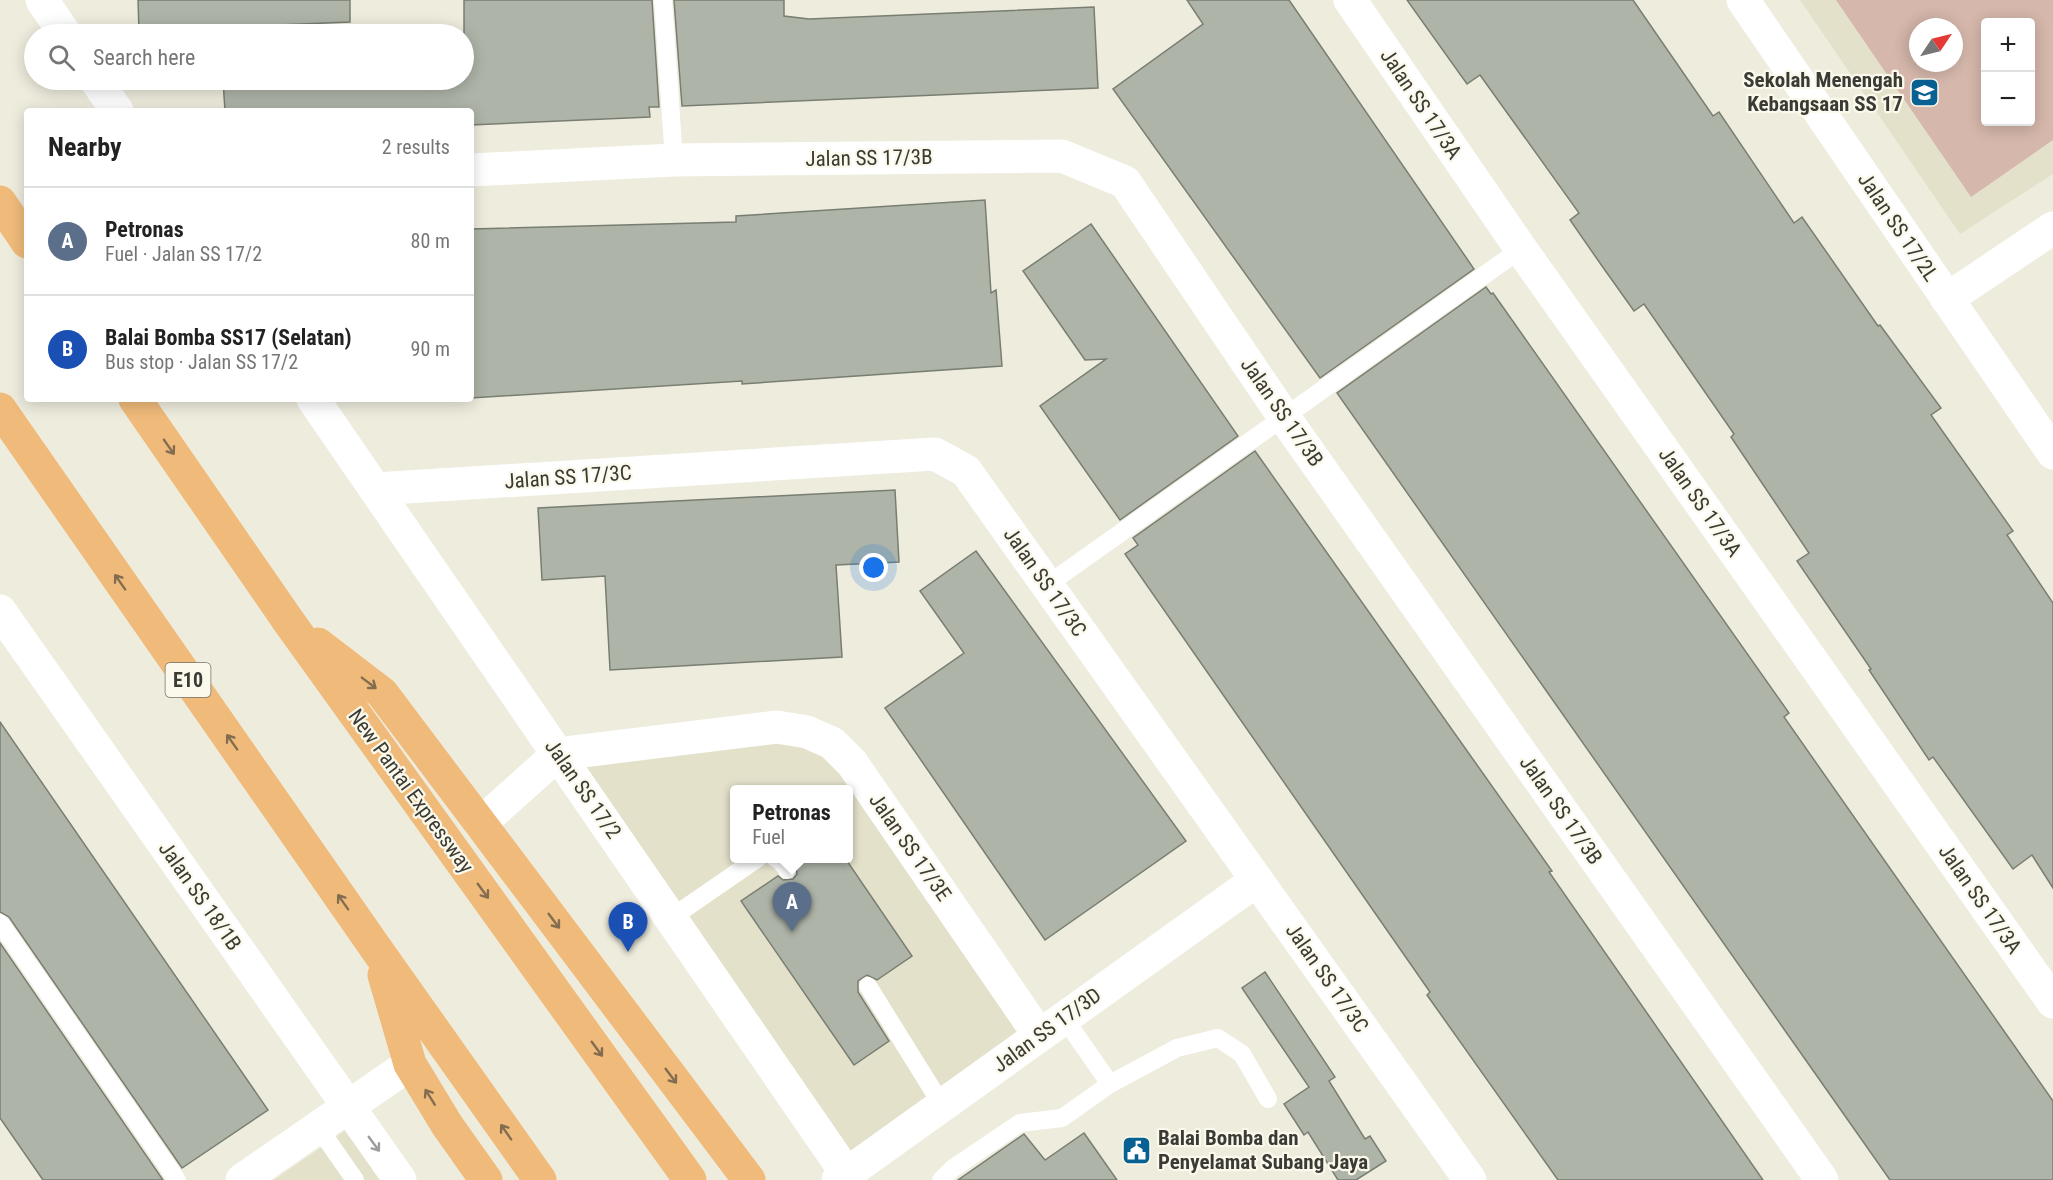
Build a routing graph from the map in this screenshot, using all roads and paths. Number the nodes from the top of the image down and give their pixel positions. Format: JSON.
{"nodes":[{"id":1,"x":42,"y":0,"type":"edge"},
{"id":2,"x":663,"y":0,"type":"edge"},
{"id":3,"x":1350,"y":0,"type":"edge"},
{"id":4,"x":1743,"y":0,"type":"edge"},
{"id":5,"x":58,"y":24,"type":"edge"},
{"id":6,"x":103,"y":90,"type":"edge"},
{"id":7,"x":115,"y":108,"type":"edge"},
{"id":8,"x":674,"y":160,"type":"junction"},
{"id":9,"x":474,"y":170,"type":"edge"},
{"id":10,"x":0,"y":202,"type":"edge"},
{"id":11,"x":2053,"y":228,"type":"edge"},
{"id":12,"x":24,"y":238,"type":"edge"},
{"id":13,"x":1521,"y":249,"type":"junction"},
{"id":14,"x":1947,"y":299,"type":"junction"},
{"id":15,"x":137,"y":402,"type":"edge"},
{"id":16,"x":316,"y":402,"type":"edge"},
{"id":17,"x":0,"y":409,"type":"edge"},
{"id":18,"x":1284,"y":417,"type":"junction"},
{"id":19,"x":2053,"y":453,"type":"edge"},
{"id":20,"x":375,"y":489,"type":"junction"},
{"id":21,"x":1047,"y":585,"type":"junction"},
{"id":22,"x":0,"y":611,"type":"edge"},
{"id":23,"x":289,"y":622,"type":"junction"},
{"id":24,"x":558,"y":754,"type":"junction"},
{"id":25,"x":480,"y":824,"type":"junction"},
{"id":26,"x":751,"y":863,"type":"edge"},
{"id":27,"x":1257,"y":880,"type":"junction"},
{"id":28,"x":671,"y":918,"type":"junction"},
{"id":29,"x":0,"y":923,"type":"edge"},
{"id":30,"x":377,"y":950,"type":"junction"},
{"id":31,"x":868,"y":986,"type":"dead end"},
{"id":32,"x":2053,"y":1002,"type":"edge"},
{"id":33,"x":1052,"y":1027,"type":"junction"},
{"id":34,"x":410,"y":1064,"type":"junction"},
{"id":35,"x":1110,"y":1084,"type":"junction"},
{"id":36,"x":1268,"y":1099,"type":"dead end"},
{"id":37,"x":942,"y":1105,"type":"junction"},
{"id":38,"x":348,"y":1107,"type":"junction"},
{"id":39,"x":318,"y":1127,"type":"junction"},
{"id":40,"x":845,"y":1178,"type":"edge"},
{"id":41,"x":177,"y":1180,"type":"edge"},
{"id":42,"x":242,"y":1180,"type":"edge"},
{"id":43,"x":355,"y":1180,"type":"edge"},
{"id":44,"x":400,"y":1180,"type":"edge"},
{"id":45,"x":486,"y":1180,"type":"edge"},
{"id":46,"x":540,"y":1180,"type":"edge"},
{"id":47,"x":690,"y":1180,"type":"edge"},
{"id":48,"x":750,"y":1180,"type":"edge"},
{"id":49,"x":941,"y":1180,"type":"edge"},
{"id":50,"x":1470,"y":1180,"type":"edge"},
{"id":51,"x":1822,"y":1180,"type":"edge"}],
"edges":[{"from":1,"to":5,"type":"street"},
{"from":2,"to":8,"type":"lane"},
{"from":3,"to":13,"type":"street","name":"Jalan SS 17/3A"},
{"from":4,"to":14,"type":"street","name":"Jalan SS 17/2L"},
{"from":6,"to":7,"type":"street"},
{"from":8,"to":9,"type":"street","name":"Jalan SS 17/3B"},
{"from":8,"to":18,"type":"street","name":"Jalan SS 17/3B"},
{"from":10,"to":12,"type":"highway"},
{"from":11,"to":14,"type":"street"},
{"from":13,"to":18,"type":"lane"},
{"from":13,"to":32,"type":"street","name":"Jalan SS 17/3A"},
{"from":14,"to":19,"type":"street","name":"Jalan SS 17/2L"},
{"from":15,"to":23,"type":"highway","name":"New Pantai Expressway","one_way":true},
{"from":16,"to":20,"type":"street","name":"Jalan SS 17/2"},
{"from":30,"to":17,"type":"highway","number":"E10","one_way":true},
{"from":18,"to":21,"type":"lane"},
{"from":18,"to":51,"type":"street","name":"Jalan SS 17/3B"},
{"from":20,"to":21,"type":"street","name":"Jalan SS 17/3C"},
{"from":20,"to":24,"type":"street","name":"Jalan SS 17/2"},
{"from":21,"to":27,"type":"street","name":"Jalan SS 17/3C"},
{"from":22,"to":38,"type":"street","name":"Jalan SS 18/1B"},
{"from":23,"to":25,"type":"highway","one_way":true},
{"from":23,"to":47,"type":"highway","name":"New Pantai Expressway","one_way":true},
{"from":24,"to":25,"type":"street"},
{"from":24,"to":28,"type":"street","name":"Jalan SS 17/2"},
{"from":24,"to":33,"type":"street","name":"Jalan SS 17/3E"},
{"from":25,"to":48,"type":"highway","one_way":true},
{"from":26,"to":28,"type":"lane"},
{"from":27,"to":33,"type":"street","name":"Jalan SS 17/3D"},
{"from":27,"to":50,"type":"street","name":"Jalan SS 17/3C"},
{"from":28,"to":40,"type":"street","name":"Jalan SS 17/2"},
{"from":29,"to":41,"type":"lane"},
{"from":30,"to":34,"type":"highway"},
{"from":46,"to":30,"type":"highway","number":"E10","one_way":true},
{"from":31,"to":37,"type":"lane"},
{"from":33,"to":35,"type":"lane"},
{"from":33,"to":37,"type":"street","name":"Jalan SS 17/3D"},
{"from":34,"to":38,"type":"street"},
{"from":45,"to":34,"type":"highway","one_way":true},
{"from":35,"to":36,"type":"lane"},
{"from":35,"to":49,"type":"lane"},
{"from":37,"to":40,"type":"street","name":"Jalan SS 17/3D"},
{"from":38,"to":39,"type":"street"},
{"from":38,"to":44,"type":"street","name":"Jalan SS 18/1B","one_way":true},
{"from":39,"to":42,"type":"street"},
{"from":39,"to":43,"type":"lane"}]}
